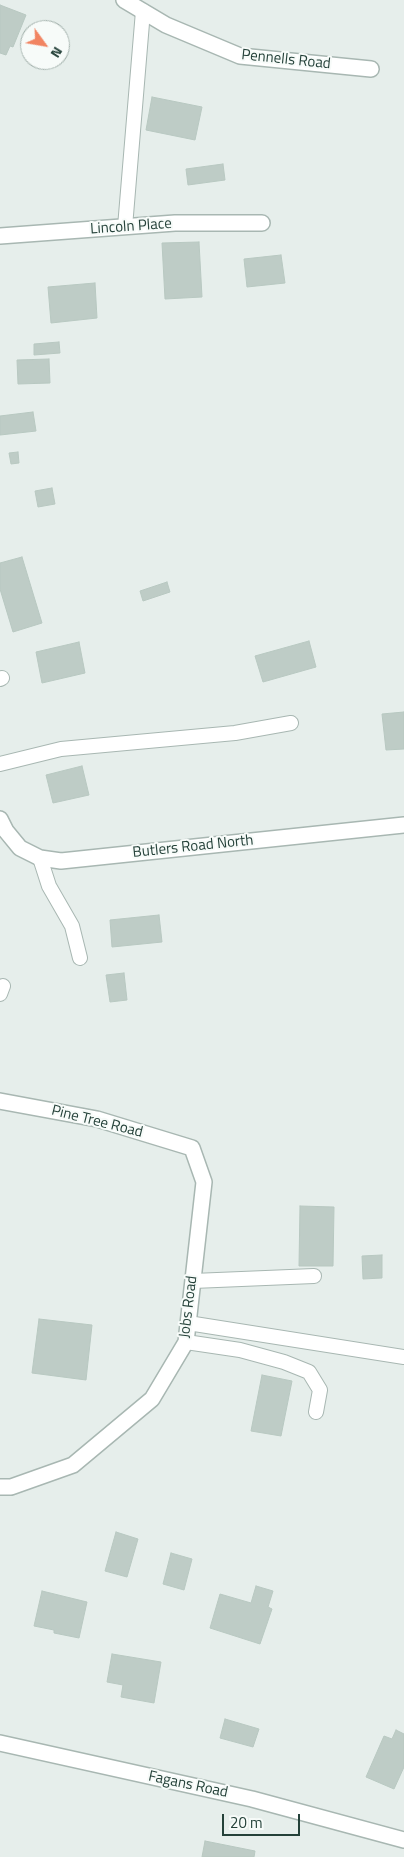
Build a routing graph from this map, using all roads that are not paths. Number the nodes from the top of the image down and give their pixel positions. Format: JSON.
{"nodes":[{"id":1,"x":124,"y":0,"type":"edge"},
{"id":2,"x":143,"y":11,"type":"junction"},
{"id":3,"x":371,"y":68,"type":"dead end"},
{"id":4,"x":262,"y":223,"type":"dead end"},
{"id":5,"x":125,"y":227,"type":"junction"},
{"id":6,"x":0,"y":236,"type":"edge"},
{"id":7,"x":291,"y":722,"type":"dead end"},
{"id":8,"x":0,"y":764,"type":"edge"},
{"id":9,"x":0,"y":819,"type":"edge"},
{"id":10,"x":404,"y":825,"type":"edge"},
{"id":11,"x":40,"y":858,"type":"junction"},
{"id":12,"x":80,"y":958,"type":"dead end"},
{"id":13,"x":0,"y":1101,"type":"edge"},
{"id":14,"x":192,"y":1148,"type":"joint"},
{"id":15,"x":314,"y":1276,"type":"dead end"},
{"id":16,"x":193,"y":1281,"type":"junction"},
{"id":17,"x":188,"y":1323,"type":"junction"},
{"id":18,"x":186,"y":1342,"type":"junction"},
{"id":19,"x":404,"y":1357,"type":"edge"},
{"id":20,"x":316,"y":1412,"type":"dead end"},
{"id":21,"x":0,"y":1487,"type":"edge"},
{"id":22,"x":0,"y":1743,"type":"edge"},
{"id":23,"x":404,"y":1840,"type":"edge"}],
"edges":[{"from":1,"to":2,"type":"street","name":"Pennells Road"},
{"from":2,"to":3,"type":"street","name":"Pennells Road"},
{"from":2,"to":5,"type":"lane"},
{"from":4,"to":5,"type":"street","name":"Lincoln Place"},
{"from":5,"to":6,"type":"street","name":"Lincoln Place"},
{"from":7,"to":8,"type":"lane"},
{"from":9,"to":11,"type":"street","name":"Butlers Road North"},
{"from":10,"to":11,"type":"street","name":"Butlers Road North"},
{"from":11,"to":12,"type":"lane"},
{"from":13,"to":14,"type":"street","name":"Pine Tree Road"},
{"from":14,"to":16,"type":"street","name":"Jobs Road"},
{"from":15,"to":16,"type":"lane"},
{"from":16,"to":17,"type":"street","name":"Jobs Road"},
{"from":17,"to":18,"type":"street","name":"Jobs Road"},
{"from":17,"to":19,"type":"lane"},
{"from":18,"to":20,"type":"lane"},
{"from":18,"to":21,"type":"street","name":"Jobs Road"},
{"from":22,"to":23,"type":"street","name":"Fagans Road"}]}
